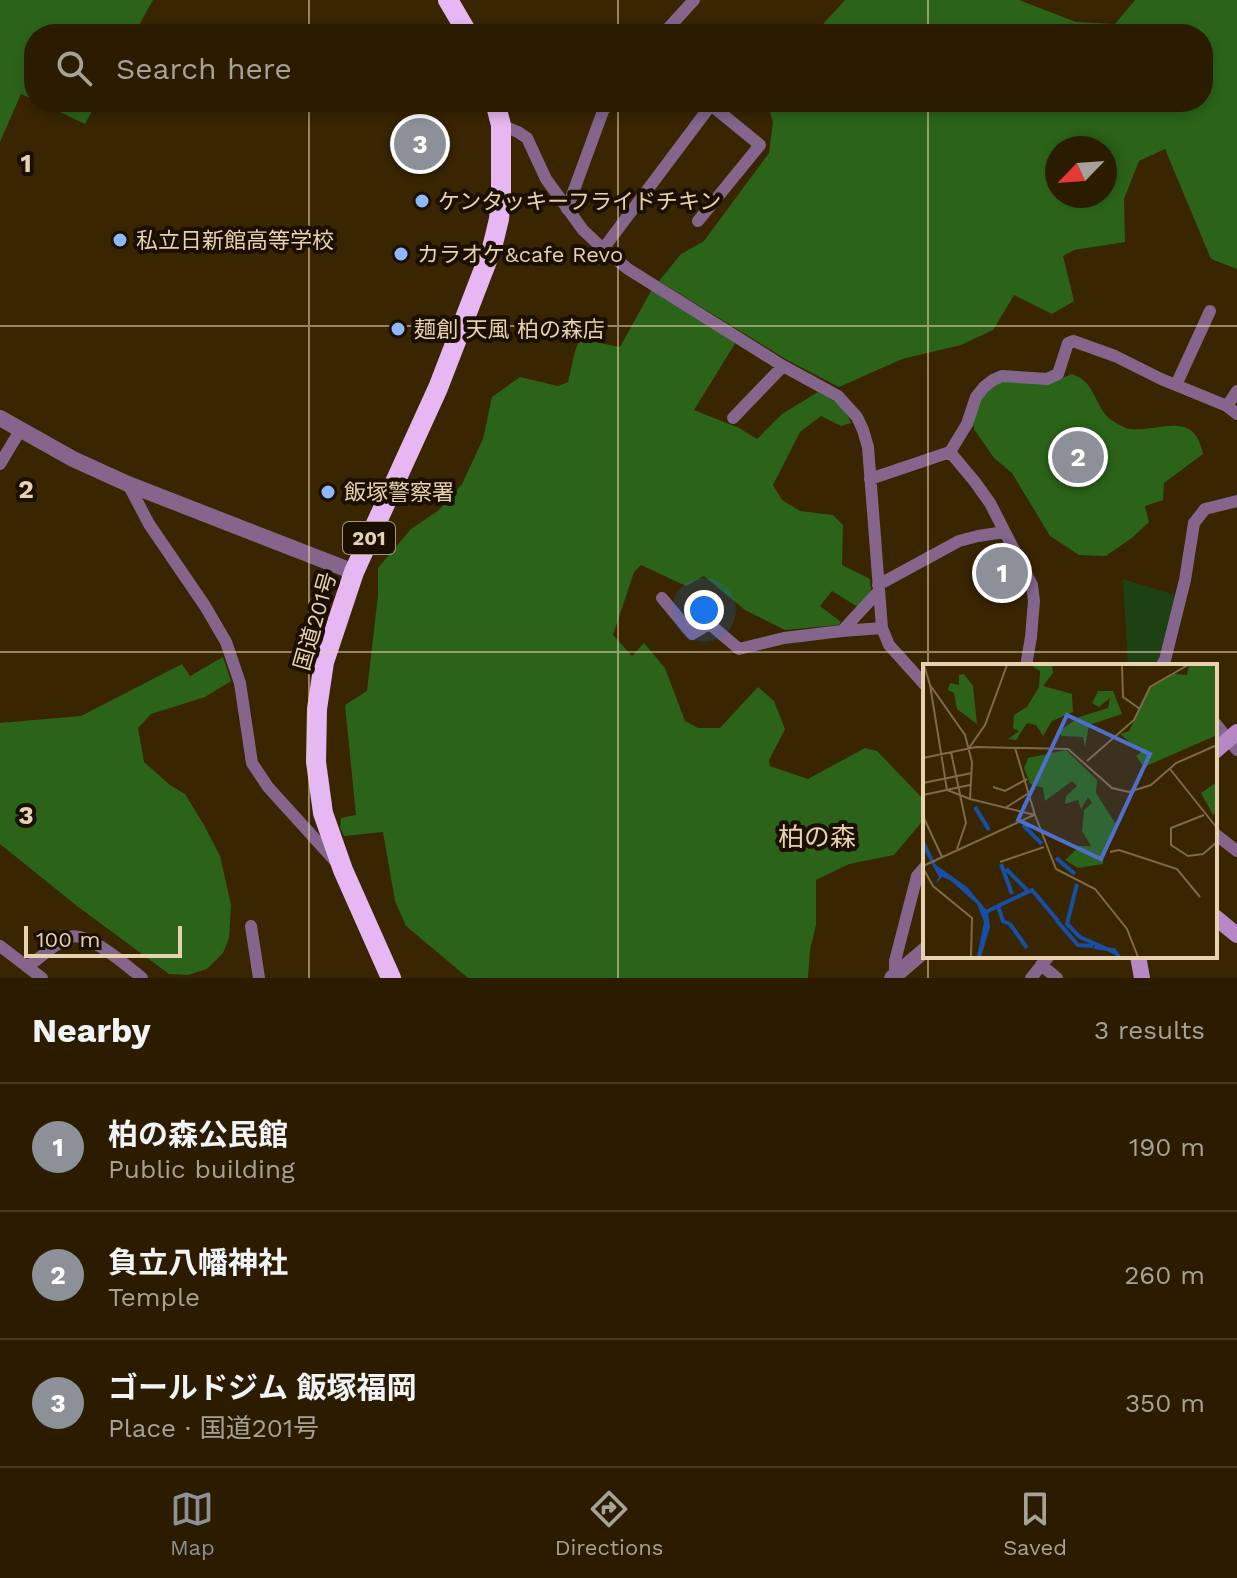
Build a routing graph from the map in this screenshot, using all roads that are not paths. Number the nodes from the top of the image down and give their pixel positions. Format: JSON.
{"nodes":[{"id":1,"x":448,"y":0,"type":"edge"},
{"id":2,"x":694,"y":0,"type":"edge"},
{"id":3,"x":462,"y":24,"type":"edge"},
{"id":4,"x":672,"y":24,"type":"edge"},
{"id":5,"x":498,"y":112,"type":"edge"},
{"id":6,"x":603,"y":112,"type":"edge"},
{"id":7,"x":703,"y":112,"type":"edge"},
{"id":8,"x":719,"y":112,"type":"edge"},
{"id":9,"x":501,"y":125,"type":"junction"},
{"id":10,"x":567,"y":209,"type":"junction"},
{"id":11,"x":698,"y":221,"type":"dead end"},
{"id":12,"x":603,"y":249,"type":"junction"},
{"id":13,"x":1210,"y":311,"type":"dead end"},
{"id":14,"x":783,"y":366,"type":"junction"},
{"id":15,"x":1176,"y":385,"type":"junction"},
{"id":16,"x":1237,"y":391,"type":"edge"},
{"id":17,"x":1232,"y":410,"type":"edge"},
{"id":18,"x":0,"y":418,"type":"edge"},
{"id":19,"x":733,"y":418,"type":"dead end"},
{"id":20,"x":21,"y":429,"type":"junction"},
{"id":21,"x":950,"y":452,"type":"junction"},
{"id":22,"x":0,"y":464,"type":"edge"},
{"id":23,"x":870,"y":479,"type":"junction"},
{"id":24,"x":128,"y":484,"type":"junction"},
{"id":25,"x":1237,"y":501,"type":"edge"},
{"id":26,"x":1005,"y":532,"type":"junction"},
{"id":27,"x":354,"y":572,"type":"junction"},
{"id":28,"x":878,"y":588,"type":"junction"},
{"id":29,"x":662,"y":598,"type":"dead end"},
{"id":30,"x":882,"y":628,"type":"junction"},
{"id":31,"x":842,"y":631,"type":"junction"},
{"id":32,"x":1026,"y":664,"type":"edge"},
{"id":33,"x":1165,"y":664,"type":"edge"},
{"id":34,"x":923,"y":683,"type":"edge"},
{"id":35,"x":1217,"y":725,"type":"edge"},
{"id":36,"x":1234,"y":741,"type":"edge"},
{"id":37,"x":1217,"y":836,"type":"edge"},
{"id":38,"x":1237,"y":851,"type":"edge"},
{"id":39,"x":923,"y":869,"type":"edge"},
{"id":40,"x":343,"y":870,"type":"junction"},
{"id":41,"x":1217,"y":919,"type":"edge"},
{"id":42,"x":251,"y":926,"type":"dead end"},
{"id":43,"x":1237,"y":935,"type":"edge"},
{"id":44,"x":0,"y":946,"type":"edge"},
{"id":45,"x":923,"y":952,"type":"edge"},
{"id":46,"x":1045,"y":961,"type":"edge"},
{"id":47,"x":27,"y":967,"type":"junction"},
{"id":48,"x":896,"y":977,"type":"edge"},
{"id":49,"x":42,"y":978,"type":"edge"},
{"id":50,"x":142,"y":978,"type":"edge"},
{"id":51,"x":259,"y":978,"type":"edge"},
{"id":52,"x":391,"y":978,"type":"edge"},
{"id":53,"x":1031,"y":978,"type":"edge"},
{"id":54,"x":1057,"y":978,"type":"edge"}],
"edges":[{"from":1,"to":3,"type":"highway"},
{"from":2,"to":4,"type":"street"},
{"from":5,"to":9,"type":"highway","name":"国道201号","number":"201"},
{"from":6,"to":10,"type":"street"},
{"from":7,"to":12,"type":"street"},
{"from":8,"to":11,"type":"street"},
{"from":9,"to":10,"type":"street"},
{"from":9,"to":27,"type":"highway","name":"国道201号","number":"201"},
{"from":10,"to":12,"type":"street"},
{"from":12,"to":14,"type":"street"},
{"from":13,"to":15,"type":"street"},
{"from":14,"to":19,"type":"street"},
{"from":14,"to":23,"type":"street"},
{"from":15,"to":17,"type":"street"},
{"from":15,"to":21,"type":"street"},
{"from":16,"to":17,"type":"street"},
{"from":18,"to":20,"type":"street"},
{"from":20,"to":22,"type":"street"},
{"from":20,"to":24,"type":"street"},
{"from":21,"to":23,"type":"street"},
{"from":21,"to":26,"type":"street"},
{"from":23,"to":28,"type":"street"},
{"from":24,"to":27,"type":"street"},
{"from":24,"to":40,"type":"street"},
{"from":25,"to":33,"type":"street"},
{"from":26,"to":28,"type":"street"},
{"from":26,"to":32,"type":"street"},
{"from":27,"to":40,"type":"highway","name":"国道201号","number":"201"},
{"from":28,"to":30,"type":"street"},
{"from":28,"to":31,"type":"street"},
{"from":29,"to":31,"type":"street"},
{"from":30,"to":31,"type":"street"},
{"from":30,"to":34,"type":"street"},
{"from":35,"to":36,"type":"street"},
{"from":37,"to":38,"type":"street"},
{"from":39,"to":48,"type":"street"},
{"from":40,"to":52,"type":"highway","name":"国道201号","number":"201"},
{"from":41,"to":43,"type":"main road"},
{"from":42,"to":51,"type":"street"},
{"from":44,"to":47,"type":"street"},
{"from":45,"to":48,"type":"street"},
{"from":46,"to":53,"type":"street"},
{"from":46,"to":54,"type":"street"},
{"from":47,"to":49,"type":"street"},
{"from":47,"to":50,"type":"street"}]}
